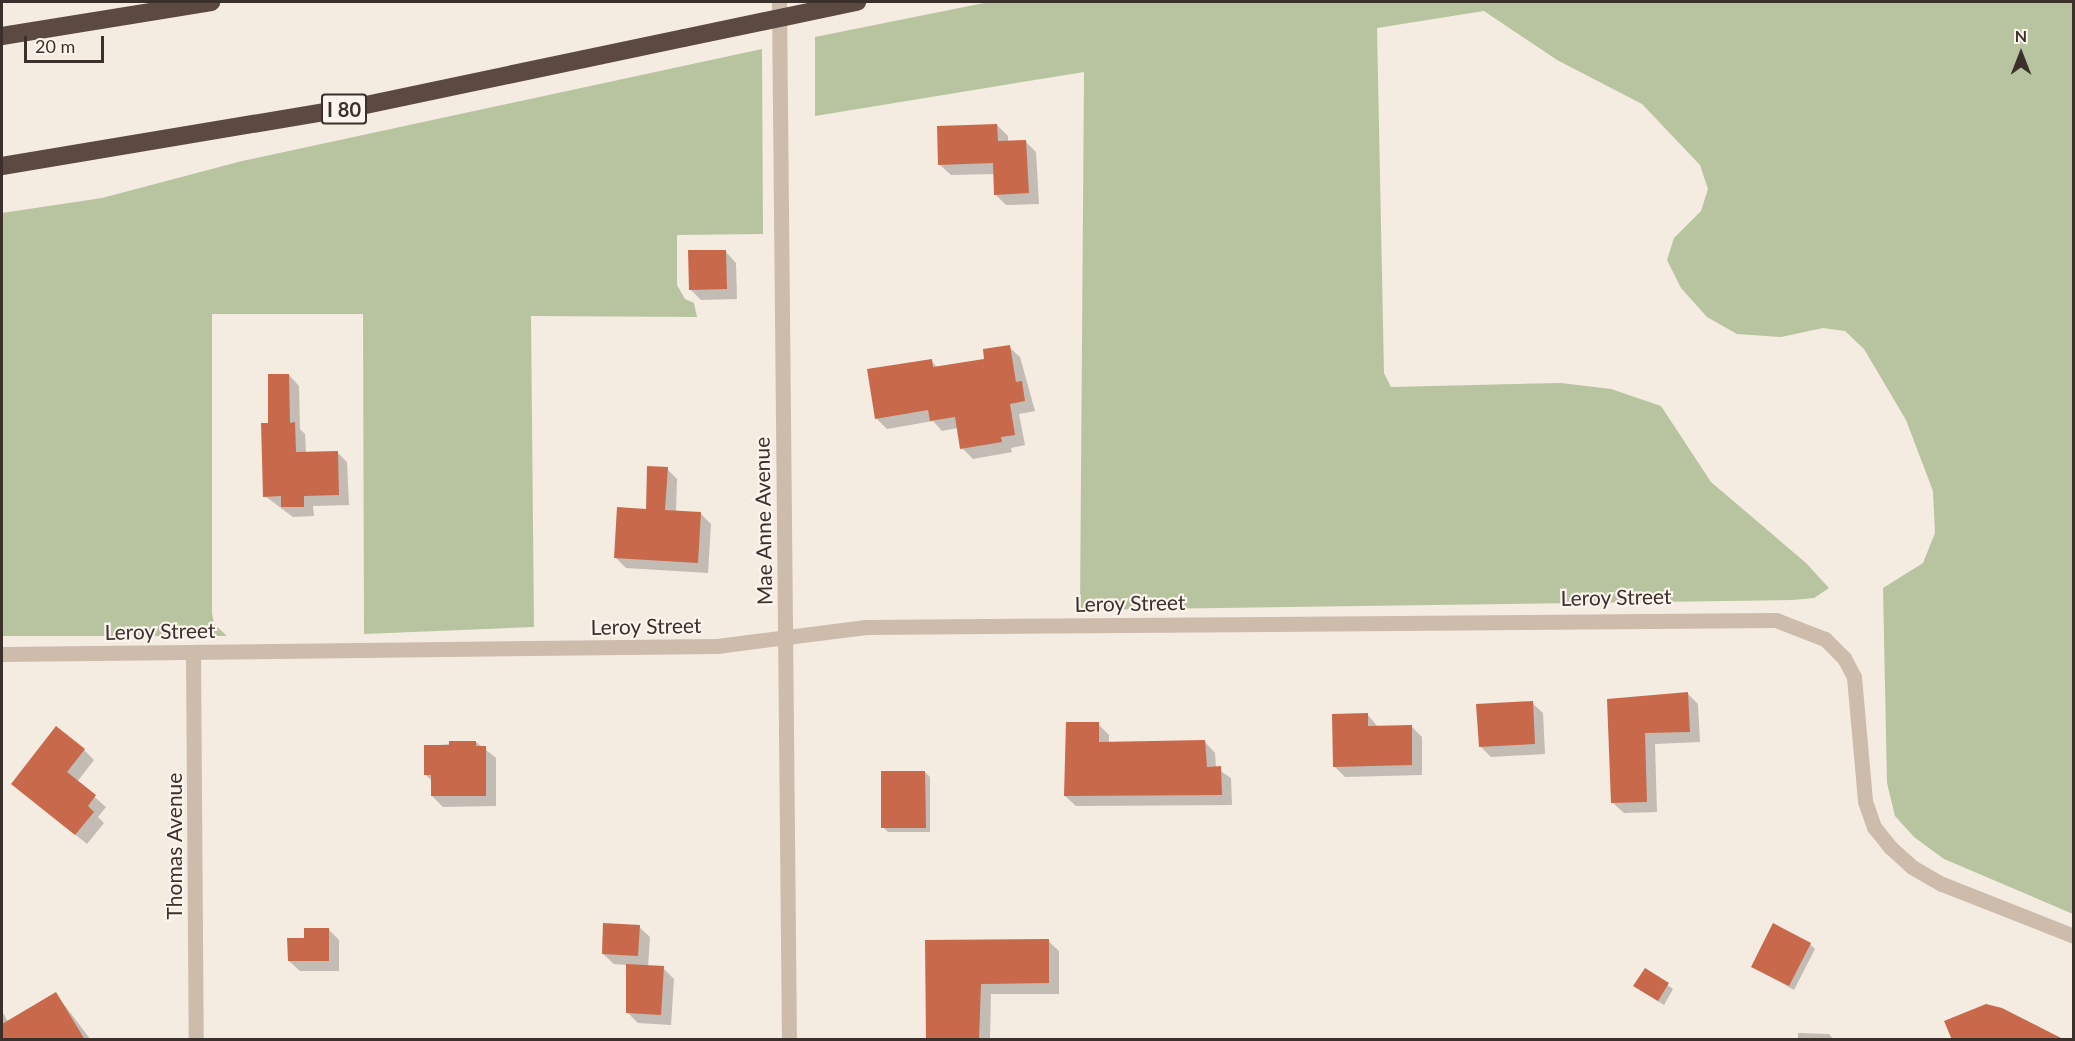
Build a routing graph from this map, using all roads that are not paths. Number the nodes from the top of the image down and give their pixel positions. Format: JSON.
{"nodes":[{"id":1,"x":211,"y":2,"type":"edge"},
{"id":2,"x":779,"y":2,"type":"edge"},
{"id":3,"x":856,"y":2,"type":"edge"},
{"id":4,"x":2,"y":36,"type":"edge"},
{"id":5,"x":2,"y":166,"type":"edge"},
{"id":6,"x":786,"y":639,"type":"junction"},
{"id":7,"x":194,"y":652,"type":"junction"},
{"id":8,"x":2,"y":654,"type":"edge"},
{"id":9,"x":2073,"y":936,"type":"edge"},
{"id":10,"x":196,"y":1040,"type":"edge"},
{"id":11,"x":789,"y":1040,"type":"edge"}],
"edges":[{"from":1,"to":4,"type":"highway"},
{"from":2,"to":6,"type":"street","name":"Mae Anne Avenue"},
{"from":3,"to":5,"type":"highway","number":"I 80","bridge":true},
{"from":6,"to":7,"type":"street","name":"Leroy Street"},
{"from":6,"to":9,"type":"street","name":"Leroy Street"},
{"from":6,"to":11,"type":"street","name":"Mae Anne Avenue"},
{"from":7,"to":8,"type":"street","name":"Leroy Street"},
{"from":7,"to":10,"type":"street","name":"Thomas Avenue"}]}
